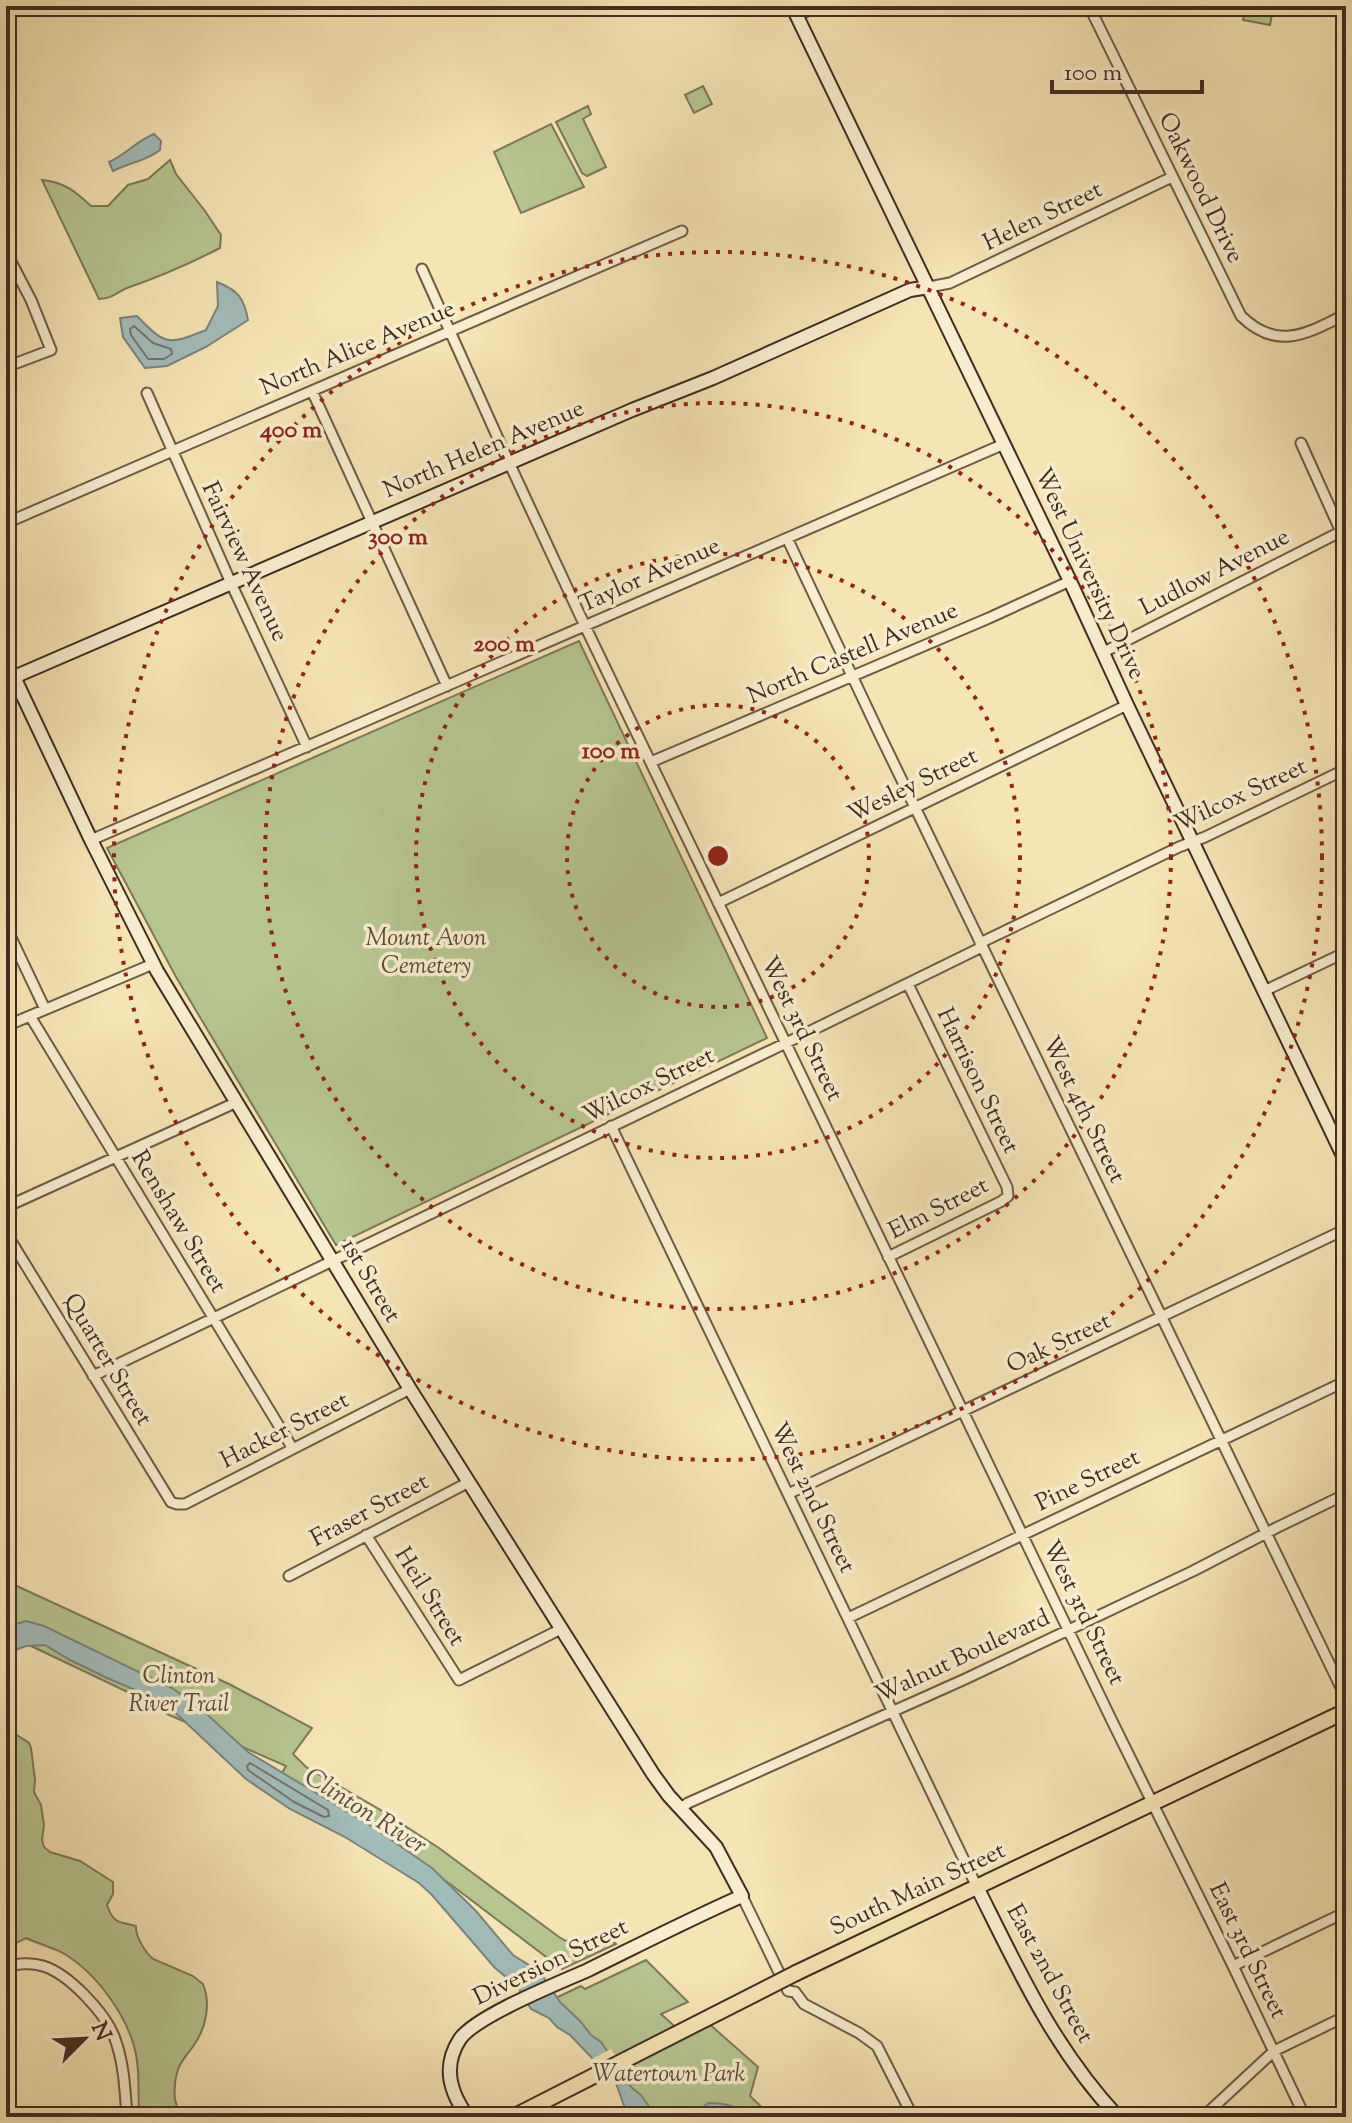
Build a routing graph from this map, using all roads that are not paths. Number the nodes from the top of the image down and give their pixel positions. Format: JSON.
{"nodes":[{"id":1,"x":818,"y":6,"type":"edge"},
{"id":2,"x":1089,"y":6,"type":"edge"},
{"id":3,"x":794,"y":11,"type":"edge"},
{"id":4,"x":1172,"y":177,"type":"junction"},
{"id":5,"x":682,"y":231,"type":"dead end"},
{"id":6,"x":6,"y":252,"type":"edge"},
{"id":7,"x":422,"y":269,"type":"dead end"},
{"id":8,"x":929,"y":287,"type":"junction"},
{"id":9,"x":1346,"y":314,"type":"edge"},
{"id":10,"x":450,"y":331,"type":"junction"},
{"id":11,"x":6,"y":367,"type":"edge"},
{"id":12,"x":312,"y":391,"type":"junction"},
{"id":13,"x":147,"y":393,"type":"dead end"},
{"id":14,"x":1301,"y":443,"type":"dead end"},
{"id":15,"x":1004,"y":444,"type":"junction"},
{"id":16,"x":172,"y":452,"type":"junction"},
{"id":17,"x":509,"y":463,"type":"junction"},
{"id":18,"x":6,"y":523,"type":"edge"},
{"id":19,"x":371,"y":523,"type":"junction"},
{"id":20,"x":1343,"y":530,"type":"edge"},
{"id":21,"x":787,"y":538,"type":"junction"},
{"id":22,"x":1346,"y":543,"type":"edge"},
{"id":23,"x":1070,"y":581,"type":"junction"},
{"id":24,"x":231,"y":583,"type":"junction"},
{"id":25,"x":585,"y":626,"type":"junction"},
{"id":26,"x":1102,"y":653,"type":"junction"},
{"id":27,"x":6,"y":660,"type":"edge"},
{"id":28,"x":852,"y":675,"type":"junction"},
{"id":29,"x":10,"y":679,"type":"edge"},
{"id":30,"x":447,"y":686,"type":"junction"},
{"id":31,"x":1127,"y":705,"type":"junction"},
{"id":32,"x":307,"y":747,"type":"junction"},
{"id":33,"x":651,"y":762,"type":"junction"},
{"id":34,"x":1346,"y":769,"type":"edge"},
{"id":35,"x":916,"y":807,"type":"junction"},
{"id":36,"x":91,"y":840,"type":"junction"},
{"id":37,"x":1192,"y":842,"type":"junction"},
{"id":38,"x":718,"y":903,"type":"junction"},
{"id":39,"x":6,"y":927,"type":"edge"},
{"id":40,"x":981,"y":945,"type":"junction"},
{"id":41,"x":1346,"y":952,"type":"edge"},
{"id":42,"x":153,"y":964,"type":"junction"},
{"id":43,"x":908,"y":984,"type":"junction"},
{"id":44,"x":1264,"y":991,"type":"junction"},
{"id":45,"x":45,"y":1009,"type":"junction"},
{"id":46,"x":30,"y":1016,"type":"junction"},
{"id":47,"x":6,"y":1026,"type":"edge"},
{"id":48,"x":786,"y":1043,"type":"junction"},
{"id":49,"x":237,"y":1102,"type":"junction"},
{"id":50,"x":611,"y":1126,"type":"junction"},
{"id":51,"x":115,"y":1158,"type":"junction"},
{"id":52,"x":1346,"y":1162,"type":"edge"},
{"id":53,"x":1008,"y":1196,"type":"joint"},
{"id":54,"x":6,"y":1207,"type":"edge"},
{"id":55,"x":1346,"y":1229,"type":"edge"},
{"id":56,"x":6,"y":1233,"type":"edge"},
{"id":57,"x":888,"y":1257,"type":"junction"},
{"id":58,"x":332,"y":1260,"type":"junction"},
{"id":59,"x":1161,"y":1317,"type":"junction"},
{"id":60,"x":213,"y":1318,"type":"junction"},
{"id":61,"x":93,"y":1376,"type":"junction"},
{"id":62,"x":1346,"y":1381,"type":"edge"},
{"id":63,"x":410,"y":1389,"type":"junction"},
{"id":64,"x":963,"y":1411,"type":"junction"},
{"id":65,"x":1221,"y":1439,"type":"junction"},
{"id":66,"x":293,"y":1449,"type":"junction"},
{"id":67,"x":469,"y":1482,"type":"junction"},
{"id":68,"x":788,"y":1494,"type":"junction"},
{"id":69,"x":1346,"y":1494,"type":"edge"},
{"id":70,"x":177,"y":1504,"type":"joint"},
{"id":71,"x":1267,"y":1533,"type":"junction"},
{"id":72,"x":1023,"y":1534,"type":"junction"},
{"id":73,"x":366,"y":1535,"type":"junction"},
{"id":74,"x":289,"y":1576,"type":"dead end"},
{"id":75,"x":848,"y":1618,"type":"junction"},
{"id":76,"x":561,"y":1629,"type":"junction"},
{"id":77,"x":1069,"y":1630,"type":"junction"},
{"id":78,"x":1346,"y":1698,"type":"edge"},
{"id":79,"x":893,"y":1711,"type":"junction"},
{"id":80,"x":1346,"y":1711,"type":"edge"},
{"id":81,"x":1153,"y":1803,"type":"junction"},
{"id":82,"x":681,"y":1808,"type":"junction"},
{"id":83,"x":977,"y":1887,"type":"junction"},
{"id":84,"x":742,"y":1896,"type":"junction"},
{"id":85,"x":1346,"y":1912,"type":"edge"},
{"id":86,"x":6,"y":1966,"type":"edge"},
{"id":87,"x":1233,"y":1966,"type":"junction"},
{"id":88,"x":1346,"y":2016,"type":"edge"},
{"id":89,"x":1274,"y":2051,"type":"junction"},
{"id":90,"x":127,"y":2117,"type":"edge"},
{"id":91,"x":468,"y":2117,"type":"edge"},
{"id":92,"x":513,"y":2117,"type":"edge"},
{"id":93,"x":913,"y":2117,"type":"edge"},
{"id":94,"x":1118,"y":2117,"type":"edge"},
{"id":95,"x":1203,"y":2117,"type":"edge"},
{"id":96,"x":1305,"y":2117,"type":"edge"}],
"edges":[{"from":1,"to":3,"type":"street"},
{"from":2,"to":4,"type":"street","name":"Oakwood Drive"},
{"from":3,"to":8,"type":"street","name":"West University Drive"},
{"from":4,"to":8,"type":"street","name":"Helen Street"},
{"from":4,"to":9,"type":"street","name":"Oakwood Drive"},
{"from":5,"to":10,"type":"street","name":"North Alice Avenue"},
{"from":6,"to":11,"type":"street"},
{"from":7,"to":10,"type":"street","name":"West 3rd Street"},
{"from":8,"to":15,"type":"street","name":"West University Drive"},
{"from":8,"to":17,"type":"street","name":"North Helen Avenue"},
{"from":10,"to":12,"type":"street","name":"North Alice Avenue"},
{"from":10,"to":17,"type":"street","name":"West 3rd Street"},
{"from":12,"to":16,"type":"street","name":"North Alice Avenue"},
{"from":12,"to":19,"type":"street"},
{"from":13,"to":16,"type":"street","name":"Fairview Avenue"},
{"from":14,"to":20,"type":"street"},
{"from":15,"to":21,"type":"street","name":"Taylor Avenue"},
{"from":15,"to":23,"type":"street","name":"West University Drive"},
{"from":16,"to":18,"type":"street","name":"North Alice Avenue"},
{"from":16,"to":24,"type":"street","name":"Fairview Avenue"},
{"from":17,"to":19,"type":"street","name":"North Helen Avenue"},
{"from":17,"to":25,"type":"street","name":"West 3rd Street"},
{"from":19,"to":24,"type":"street","name":"North Helen Avenue"},
{"from":19,"to":30,"type":"street"},
{"from":20,"to":22,"type":"street"},
{"from":20,"to":26,"type":"street","name":"Ludlow Avenue"},
{"from":21,"to":25,"type":"street","name":"Taylor Avenue"},
{"from":21,"to":28,"type":"street","name":"West 4th Street"},
{"from":23,"to":26,"type":"street","name":"West University Drive"},
{"from":23,"to":28,"type":"street","name":"North Castell Avenue"},
{"from":24,"to":29,"type":"street","name":"North Helen Avenue"},
{"from":24,"to":32,"type":"street","name":"Fairview Avenue"},
{"from":25,"to":30,"type":"street","name":"Taylor Avenue"},
{"from":25,"to":33,"type":"street","name":"West 3rd Street"},
{"from":26,"to":31,"type":"street","name":"West University Drive"},
{"from":27,"to":29,"type":"street","name":"1st Street"},
{"from":28,"to":33,"type":"street","name":"North Castell Avenue"},
{"from":28,"to":35,"type":"street","name":"West 4th Street"},
{"from":29,"to":36,"type":"street","name":"1st Street"},
{"from":30,"to":32,"type":"street","name":"Taylor Avenue"},
{"from":31,"to":35,"type":"street","name":"Wesley Street"},
{"from":31,"to":37,"type":"street","name":"West University Drive"},
{"from":32,"to":36,"type":"street","name":"Taylor Avenue"},
{"from":33,"to":38,"type":"street","name":"West 3rd Street"},
{"from":34,"to":37,"type":"street","name":"Wilcox Street"},
{"from":35,"to":38,"type":"street","name":"Wesley Street"},
{"from":35,"to":40,"type":"street","name":"West 4th Street"},
{"from":36,"to":42,"type":"street","name":"1st Street"},
{"from":37,"to":40,"type":"street","name":"Wilcox Street"},
{"from":37,"to":44,"type":"street","name":"West University Drive"},
{"from":38,"to":48,"type":"street","name":"West 3rd Street"},
{"from":39,"to":45,"type":"street"},
{"from":40,"to":43,"type":"street","name":"Wilcox Street"},
{"from":40,"to":59,"type":"street","name":"West 4th Street"},
{"from":41,"to":44,"type":"street"},
{"from":42,"to":45,"type":"street"},
{"from":42,"to":49,"type":"street","name":"1st Street"},
{"from":43,"to":48,"type":"street","name":"Wilcox Street"},
{"from":43,"to":53,"type":"street","name":"Harrison Street"},
{"from":44,"to":52,"type":"street","name":"West University Drive"},
{"from":45,"to":46,"type":"street"},
{"from":46,"to":47,"type":"street"},
{"from":46,"to":51,"type":"street","name":"Renshaw Street"},
{"from":48,"to":50,"type":"street","name":"Wilcox Street"},
{"from":48,"to":57,"type":"street","name":"West 3rd Street"},
{"from":49,"to":51,"type":"street"},
{"from":49,"to":58,"type":"street","name":"1st Street"},
{"from":50,"to":58,"type":"street","name":"Wilcox Street"},
{"from":50,"to":68,"type":"street","name":"West 2nd Street"},
{"from":51,"to":54,"type":"street"},
{"from":51,"to":60,"type":"street","name":"Renshaw Street"},
{"from":53,"to":57,"type":"street","name":"Elm Street"},
{"from":55,"to":59,"type":"street","name":"Oak Street"},
{"from":56,"to":61,"type":"street","name":"Quarter Street"},
{"from":57,"to":64,"type":"street","name":"West 3rd Street"},
{"from":58,"to":60,"type":"street","name":"Wilcox Street"},
{"from":58,"to":63,"type":"street","name":"1st Street"},
{"from":59,"to":64,"type":"street","name":"Oak Street"},
{"from":59,"to":65,"type":"street","name":"West 4th Street"},
{"from":60,"to":61,"type":"street","name":"Wilcox Street"},
{"from":60,"to":66,"type":"street","name":"Renshaw Street"},
{"from":61,"to":70,"type":"street","name":"Quarter Street"},
{"from":62,"to":65,"type":"street","name":"Pine Street"},
{"from":63,"to":66,"type":"street","name":"Hacker Street"},
{"from":63,"to":67,"type":"street","name":"1st Street"},
{"from":64,"to":68,"type":"street","name":"Oak Street"},
{"from":64,"to":72,"type":"street","name":"West 3rd Street"},
{"from":65,"to":71,"type":"street","name":"West 4th Street"},
{"from":65,"to":72,"type":"street","name":"Pine Street"},
{"from":66,"to":70,"type":"street","name":"Hacker Street"},
{"from":67,"to":73,"type":"street","name":"Fraser Street"},
{"from":67,"to":76,"type":"street","name":"1st Street"},
{"from":68,"to":75,"type":"street","name":"West 2nd Street"},
{"from":69,"to":71,"type":"street","name":"Walnut Boulevard"},
{"from":71,"to":77,"type":"street","name":"Walnut Boulevard"},
{"from":71,"to":78,"type":"street","name":"West 4th Street"},
{"from":72,"to":75,"type":"street","name":"Pine Street"},
{"from":72,"to":77,"type":"street","name":"West 3rd Street"},
{"from":73,"to":74,"type":"street","name":"Fraser Street"},
{"from":73,"to":76,"type":"street","name":"Heil Street"},
{"from":75,"to":79,"type":"street","name":"West 2nd Street"},
{"from":76,"to":82,"type":"street","name":"1st Street"},
{"from":77,"to":79,"type":"street","name":"Walnut Boulevard"},
{"from":77,"to":81,"type":"street","name":"West 3rd Street"},
{"from":79,"to":82,"type":"street","name":"Walnut Boulevard"},
{"from":79,"to":83,"type":"street","name":"West 2nd Street"},
{"from":80,"to":81,"type":"main road","name":"South Main Street"},
{"from":81,"to":83,"type":"main road","name":"South Main Street"},
{"from":81,"to":87,"type":"street","name":"East 3rd Street"},
{"from":82,"to":84,"type":"street","name":"1st Street"},
{"from":83,"to":92,"type":"main road","name":"South Main Street","bridge":true},
{"from":83,"to":94,"type":"street","name":"East 2nd Street"},
{"from":84,"to":91,"type":"street","name":"Diversion Street"},
{"from":84,"to":93,"type":"street"},
{"from":85,"to":87,"type":"street"},
{"from":86,"to":90,"type":"street"},
{"from":87,"to":89,"type":"street","name":"East 3rd Street"},
{"from":88,"to":89,"type":"street"},
{"from":89,"to":95,"type":"street"},
{"from":89,"to":96,"type":"street","name":"East 3rd Street"}]}
